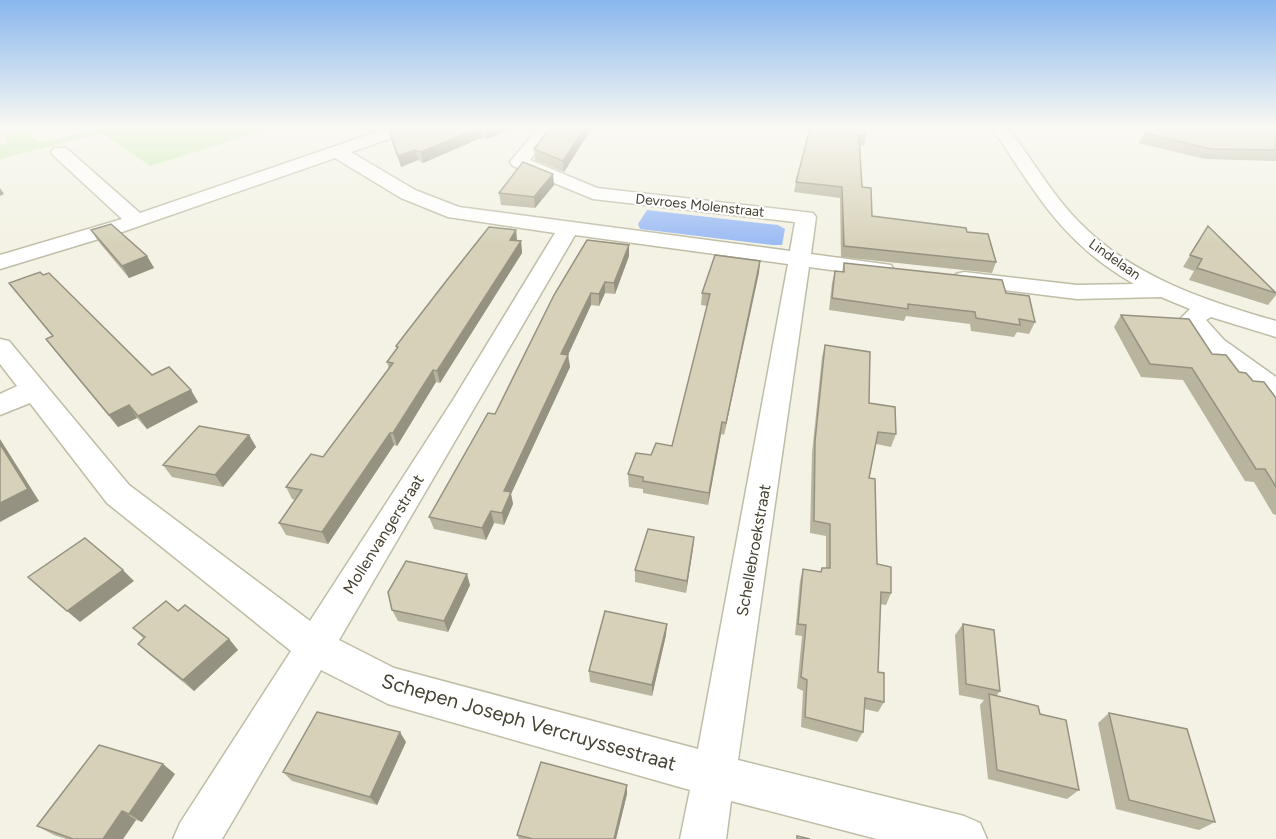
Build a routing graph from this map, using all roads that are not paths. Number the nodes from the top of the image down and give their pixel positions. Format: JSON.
{"nodes":[{"id":1,"x":77,"y":167,"type":"edge"},
{"id":2,"x":291,"y":167,"type":"edge"},
{"id":3,"x":362,"y":167,"type":"edge"},
{"id":4,"x":531,"y":167,"type":"edge"},
{"id":5,"x":1029,"y":167,"type":"edge"},
{"id":6,"x":594,"y":193,"type":"junction"},
{"id":7,"x":136,"y":220,"type":"junction"},
{"id":8,"x":570,"y":229,"type":"junction"},
{"id":9,"x":800,"y":261,"type":"junction"},
{"id":10,"x":0,"y":262,"type":"edge"},
{"id":11,"x":906,"y":273,"type":"edge"},
{"id":12,"x":941,"y":277,"type":"edge"},
{"id":13,"x":1162,"y":290,"type":"junction"},
{"id":14,"x":1210,"y":307,"type":"junction"},
{"id":15,"x":1276,"y":329,"type":"edge"},
{"id":16,"x":0,"y":347,"type":"edge"},
{"id":17,"x":1276,"y":390,"type":"edge"},
{"id":18,"x":16,"y":398,"type":"edge"},
{"id":19,"x":313,"y":646,"type":"junction"},
{"id":20,"x":713,"y":775,"type":"junction"},
{"id":21,"x":196,"y":839,"type":"edge"},
{"id":22,"x":703,"y":839,"type":"edge"},
{"id":23,"x":964,"y":839,"type":"edge"}],
"edges":[{"from":1,"to":7,"type":"street"},
{"from":2,"to":7,"type":"street"},
{"from":3,"to":8,"type":"street"},
{"from":4,"to":6,"type":"street"},
{"from":5,"to":13,"type":"street","name":"Lindelaan"},
{"from":6,"to":8,"type":"street"},
{"from":6,"to":9,"type":"street","name":"Devroes Molenstraat"},
{"from":7,"to":10,"type":"street"},
{"from":8,"to":9,"type":"street"},
{"from":8,"to":19,"type":"street","name":"Mollenvangerstraat"},
{"from":9,"to":11,"type":"street"},
{"from":9,"to":20,"type":"street","name":"Schellebroekstraat"},
{"from":12,"to":13,"type":"street"},
{"from":13,"to":14,"type":"street","name":"Lindelaan"},
{"from":14,"to":15,"type":"street","name":"Lindelaan"},
{"from":14,"to":17,"type":"street"},
{"from":16,"to":18,"type":"street","name":"Schepen Joseph Vercruyssestraat"},
{"from":18,"to":19,"type":"street","name":"Schepen Joseph Vercruyssestraat"},
{"from":19,"to":20,"type":"street","name":"Schepen Joseph Vercruyssestraat"},
{"from":19,"to":21,"type":"street","name":"Mollenvangerstraat"},
{"from":20,"to":22,"type":"street","name":"Schellebroekstraat"},
{"from":20,"to":23,"type":"street","name":"Schepen Joseph Vercruyssestraat"}]}
